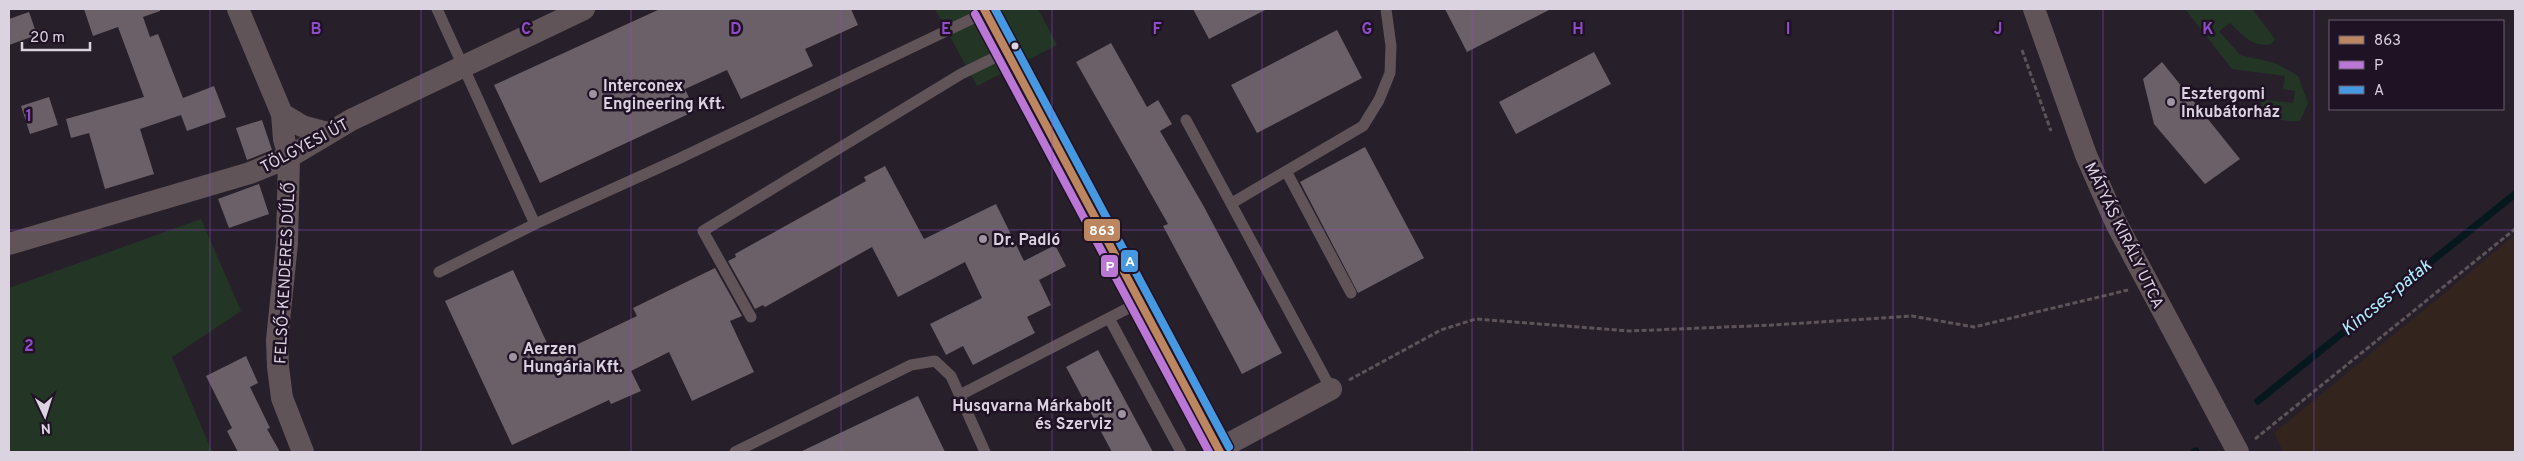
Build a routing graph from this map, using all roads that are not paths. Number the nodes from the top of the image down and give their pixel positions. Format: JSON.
{"nodes":[{"id":1,"x":238,"y":9,"type":"edge"},
{"id":2,"x":436,"y":9,"type":"edge"},
{"id":3,"x":584,"y":9,"type":"edge"},
{"id":4,"x":1386,"y":9,"type":"edge"},
{"id":5,"x":2034,"y":9,"type":"edge"},
{"id":6,"x":988,"y":10,"type":"edge"},
{"id":7,"x":1008,"y":51,"type":"junction"},
{"id":8,"x":463,"y":68,"type":"junction"},
{"id":9,"x":282,"y":114,"type":"junction"},
{"id":10,"x":1186,"y":120,"type":"dead end"},
{"id":11,"x":328,"y":133,"type":"junction"},
{"id":12,"x":289,"y":157,"type":"junction"},
{"id":13,"x":1286,"y":172,"type":"junction"},
{"id":14,"x":1232,"y":203,"type":"junction"},
{"id":15,"x":535,"y":224,"type":"junction"},
{"id":16,"x":9,"y":244,"type":"edge"},
{"id":17,"x":439,"y":272,"type":"dead end"},
{"id":18,"x":1350,"y":293,"type":"dead end"},
{"id":19,"x":1140,"y":302,"type":"junction"},
{"id":20,"x":751,"y":317,"type":"dead end"},
{"id":21,"x":1109,"y":318,"type":"junction"},
{"id":22,"x":1330,"y":390,"type":"joint"},
{"id":23,"x":960,"y":395,"type":"junction"},
{"id":24,"x":2246,"y":446,"type":"edge"},
{"id":25,"x":1219,"y":451,"type":"edge"},
{"id":26,"x":303,"y":452,"type":"edge"},
{"id":27,"x":735,"y":452,"type":"edge"},
{"id":28,"x":985,"y":452,"type":"edge"},
{"id":29,"x":1181,"y":452,"type":"edge"}],
"edges":[{"from":1,"to":9,"type":"street","name":"FELSŐ-KENDERES DŰLŐ"},
{"from":2,"to":8,"type":"lane"},
{"from":3,"to":8,"type":"street","name":"TÖLGYESI ÚT"},
{"from":4,"to":13,"type":"lane"},
{"from":5,"to":24,"type":"street","name":"MÁTYÁS KIRÁLY UTCA"},
{"from":6,"to":7,"type":"main road"},
{"from":6,"to":15,"type":"lane"},
{"from":7,"to":19,"type":"main road"},
{"from":7,"to":20,"type":"lane"},
{"from":8,"to":11,"type":"street","name":"TÖLGYESI ÚT"},
{"from":8,"to":15,"type":"lane"},
{"from":9,"to":11,"type":"street"},
{"from":9,"to":12,"type":"street","name":"FELSŐ-KENDERES DŰLŐ"},
{"from":10,"to":14,"type":"lane"},
{"from":11,"to":12,"type":"street","name":"TÖLGYESI ÚT"},
{"from":12,"to":16,"type":"street","name":"TÖLGYESI ÚT"},
{"from":12,"to":26,"type":"street","name":"FELSŐ-KENDERES DŰLŐ"},
{"from":13,"to":14,"type":"lane"},
{"from":13,"to":18,"type":"lane"},
{"from":14,"to":22,"type":"lane"},
{"from":15,"to":17,"type":"lane"},
{"from":19,"to":21,"type":"lane"},
{"from":19,"to":25,"type":"main road"},
{"from":21,"to":23,"type":"lane"},
{"from":21,"to":29,"type":"lane"},
{"from":22,"to":25,"type":"street"},
{"from":23,"to":27,"type":"lane"},
{"from":23,"to":28,"type":"lane"}]}
